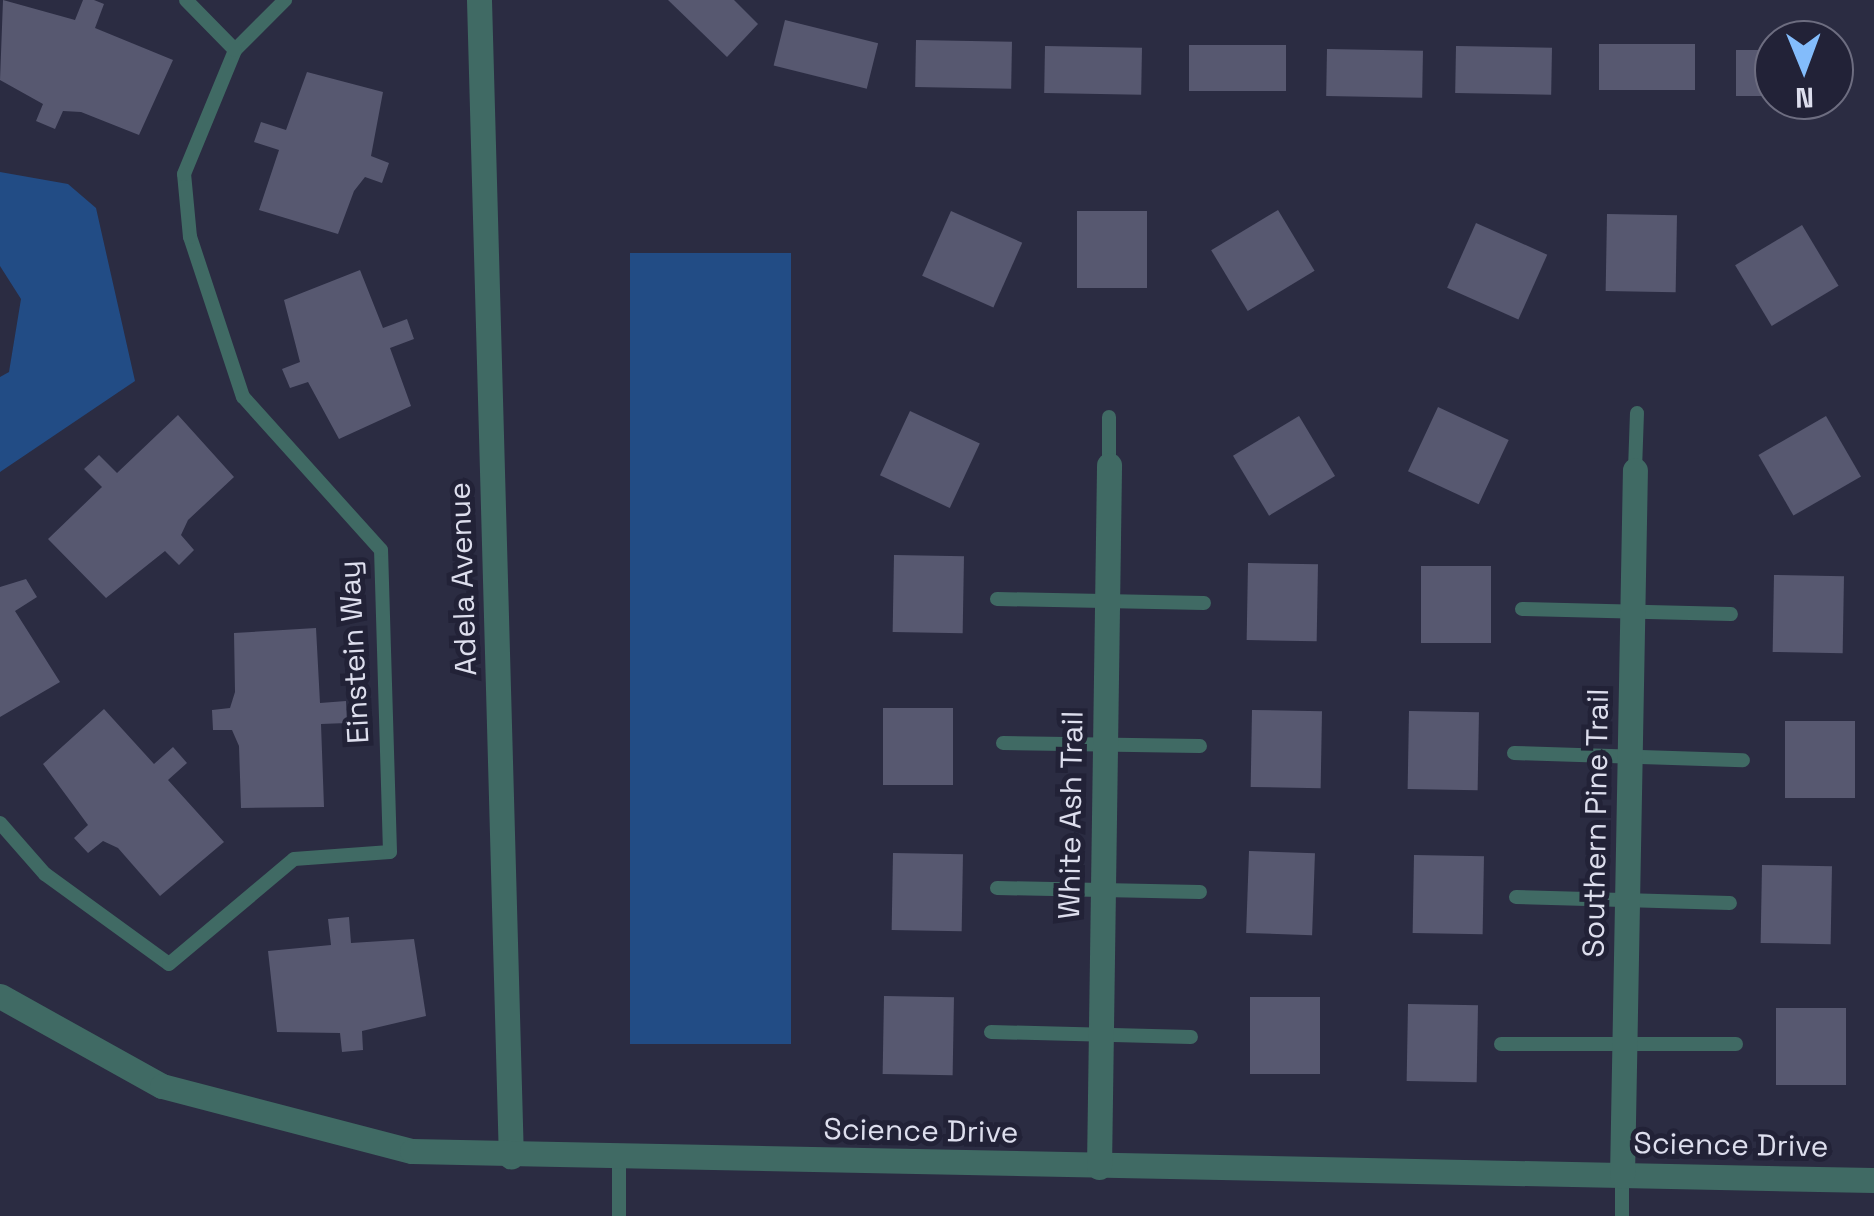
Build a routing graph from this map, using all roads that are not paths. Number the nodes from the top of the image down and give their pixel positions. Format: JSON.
{"nodes":[{"id":1,"x":186,"y":0,"type":"edge"},
{"id":2,"x":285,"y":0,"type":"edge"},
{"id":3,"x":479,"y":0,"type":"edge"},
{"id":4,"x":235,"y":50,"type":"junction"},
{"id":5,"x":1637,"y":414,"type":"dead end"},
{"id":6,"x":1109,"y":417,"type":"dead end"},
{"id":7,"x":1109,"y":465,"type":"joint"},
{"id":8,"x":1635,"y":470,"type":"joint"},
{"id":9,"x":997,"y":599,"type":"dead end"},
{"id":10,"x":1107,"y":601,"type":"junction"},
{"id":11,"x":1204,"y":603,"type":"dead end"},
{"id":12,"x":1522,"y":608,"type":"dead end"},
{"id":13,"x":1632,"y":612,"type":"junction"},
{"id":14,"x":1732,"y":614,"type":"dead end"},
{"id":15,"x":1003,"y":743,"type":"dead end"},
{"id":16,"x":1105,"y":745,"type":"junction"},
{"id":17,"x":1200,"y":746,"type":"dead end"},
{"id":18,"x":1514,"y":753,"type":"dead end"},
{"id":19,"x":1630,"y":756,"type":"junction"},
{"id":20,"x":1743,"y":760,"type":"dead end"},
{"id":21,"x":0,"y":823,"type":"edge"},
{"id":22,"x":996,"y":888,"type":"dead end"},
{"id":23,"x":1103,"y":890,"type":"junction"},
{"id":24,"x":1200,"y":892,"type":"dead end"},
{"id":25,"x":1516,"y":898,"type":"dead end"},
{"id":26,"x":1628,"y":900,"type":"junction"},
{"id":27,"x":1730,"y":902,"type":"dead end"},
{"id":28,"x":0,"y":996,"type":"edge"},
{"id":29,"x":991,"y":1032,"type":"dead end"},
{"id":30,"x":1100,"y":1032,"type":"junction"},
{"id":31,"x":1190,"y":1037,"type":"dead end"},
{"id":32,"x":1501,"y":1044,"type":"dead end"},
{"id":33,"x":1625,"y":1044,"type":"junction"},
{"id":34,"x":1736,"y":1044,"type":"dead end"},
{"id":35,"x":511,"y":1157,"type":"junction"},
{"id":36,"x":619,"y":1159,"type":"junction"},
{"id":37,"x":1099,"y":1167,"type":"junction"},
{"id":38,"x":1622,"y":1176,"type":"junction"},
{"id":39,"x":1874,"y":1180,"type":"edge"},
{"id":40,"x":619,"y":1216,"type":"edge"},
{"id":41,"x":1622,"y":1216,"type":"edge"}],
"edges":[{"from":1,"to":4,"type":"lane"},
{"from":2,"to":4,"type":"lane"},
{"from":3,"to":35,"type":"street","name":"Adela Avenue"},
{"from":4,"to":21,"type":"lane","name":"Einstein Way"},
{"from":5,"to":8,"type":"lane"},
{"from":6,"to":7,"type":"lane"},
{"from":7,"to":10,"type":"street","name":"White Ash Trail"},
{"from":8,"to":13,"type":"street","name":"Southern Pine Trail"},
{"from":9,"to":10,"type":"lane"},
{"from":10,"to":11,"type":"lane"},
{"from":10,"to":16,"type":"street","name":"White Ash Trail"},
{"from":12,"to":13,"type":"lane"},
{"from":13,"to":14,"type":"lane"},
{"from":13,"to":19,"type":"street","name":"Southern Pine Trail"},
{"from":15,"to":16,"type":"lane"},
{"from":16,"to":17,"type":"lane"},
{"from":16,"to":23,"type":"street","name":"White Ash Trail"},
{"from":18,"to":19,"type":"lane"},
{"from":19,"to":20,"type":"lane"},
{"from":19,"to":26,"type":"street","name":"Southern Pine Trail"},
{"from":22,"to":23,"type":"lane"},
{"from":23,"to":24,"type":"lane"},
{"from":23,"to":30,"type":"street","name":"White Ash Trail"},
{"from":25,"to":26,"type":"lane"},
{"from":26,"to":27,"type":"lane"},
{"from":26,"to":33,"type":"street","name":"Southern Pine Trail"},
{"from":28,"to":35,"type":"street","name":"Science Drive"},
{"from":29,"to":30,"type":"lane"},
{"from":30,"to":31,"type":"lane"},
{"from":30,"to":37,"type":"street","name":"White Ash Trail"},
{"from":32,"to":33,"type":"lane"},
{"from":33,"to":34,"type":"lane"},
{"from":33,"to":38,"type":"street","name":"Southern Pine Trail"},
{"from":35,"to":36,"type":"street","name":"Science Drive"},
{"from":36,"to":37,"type":"street","name":"Science Drive"},
{"from":36,"to":40,"type":"lane"},
{"from":37,"to":38,"type":"street","name":"Science Drive"},
{"from":38,"to":39,"type":"street","name":"Science Drive"},
{"from":38,"to":41,"type":"lane"}]}
